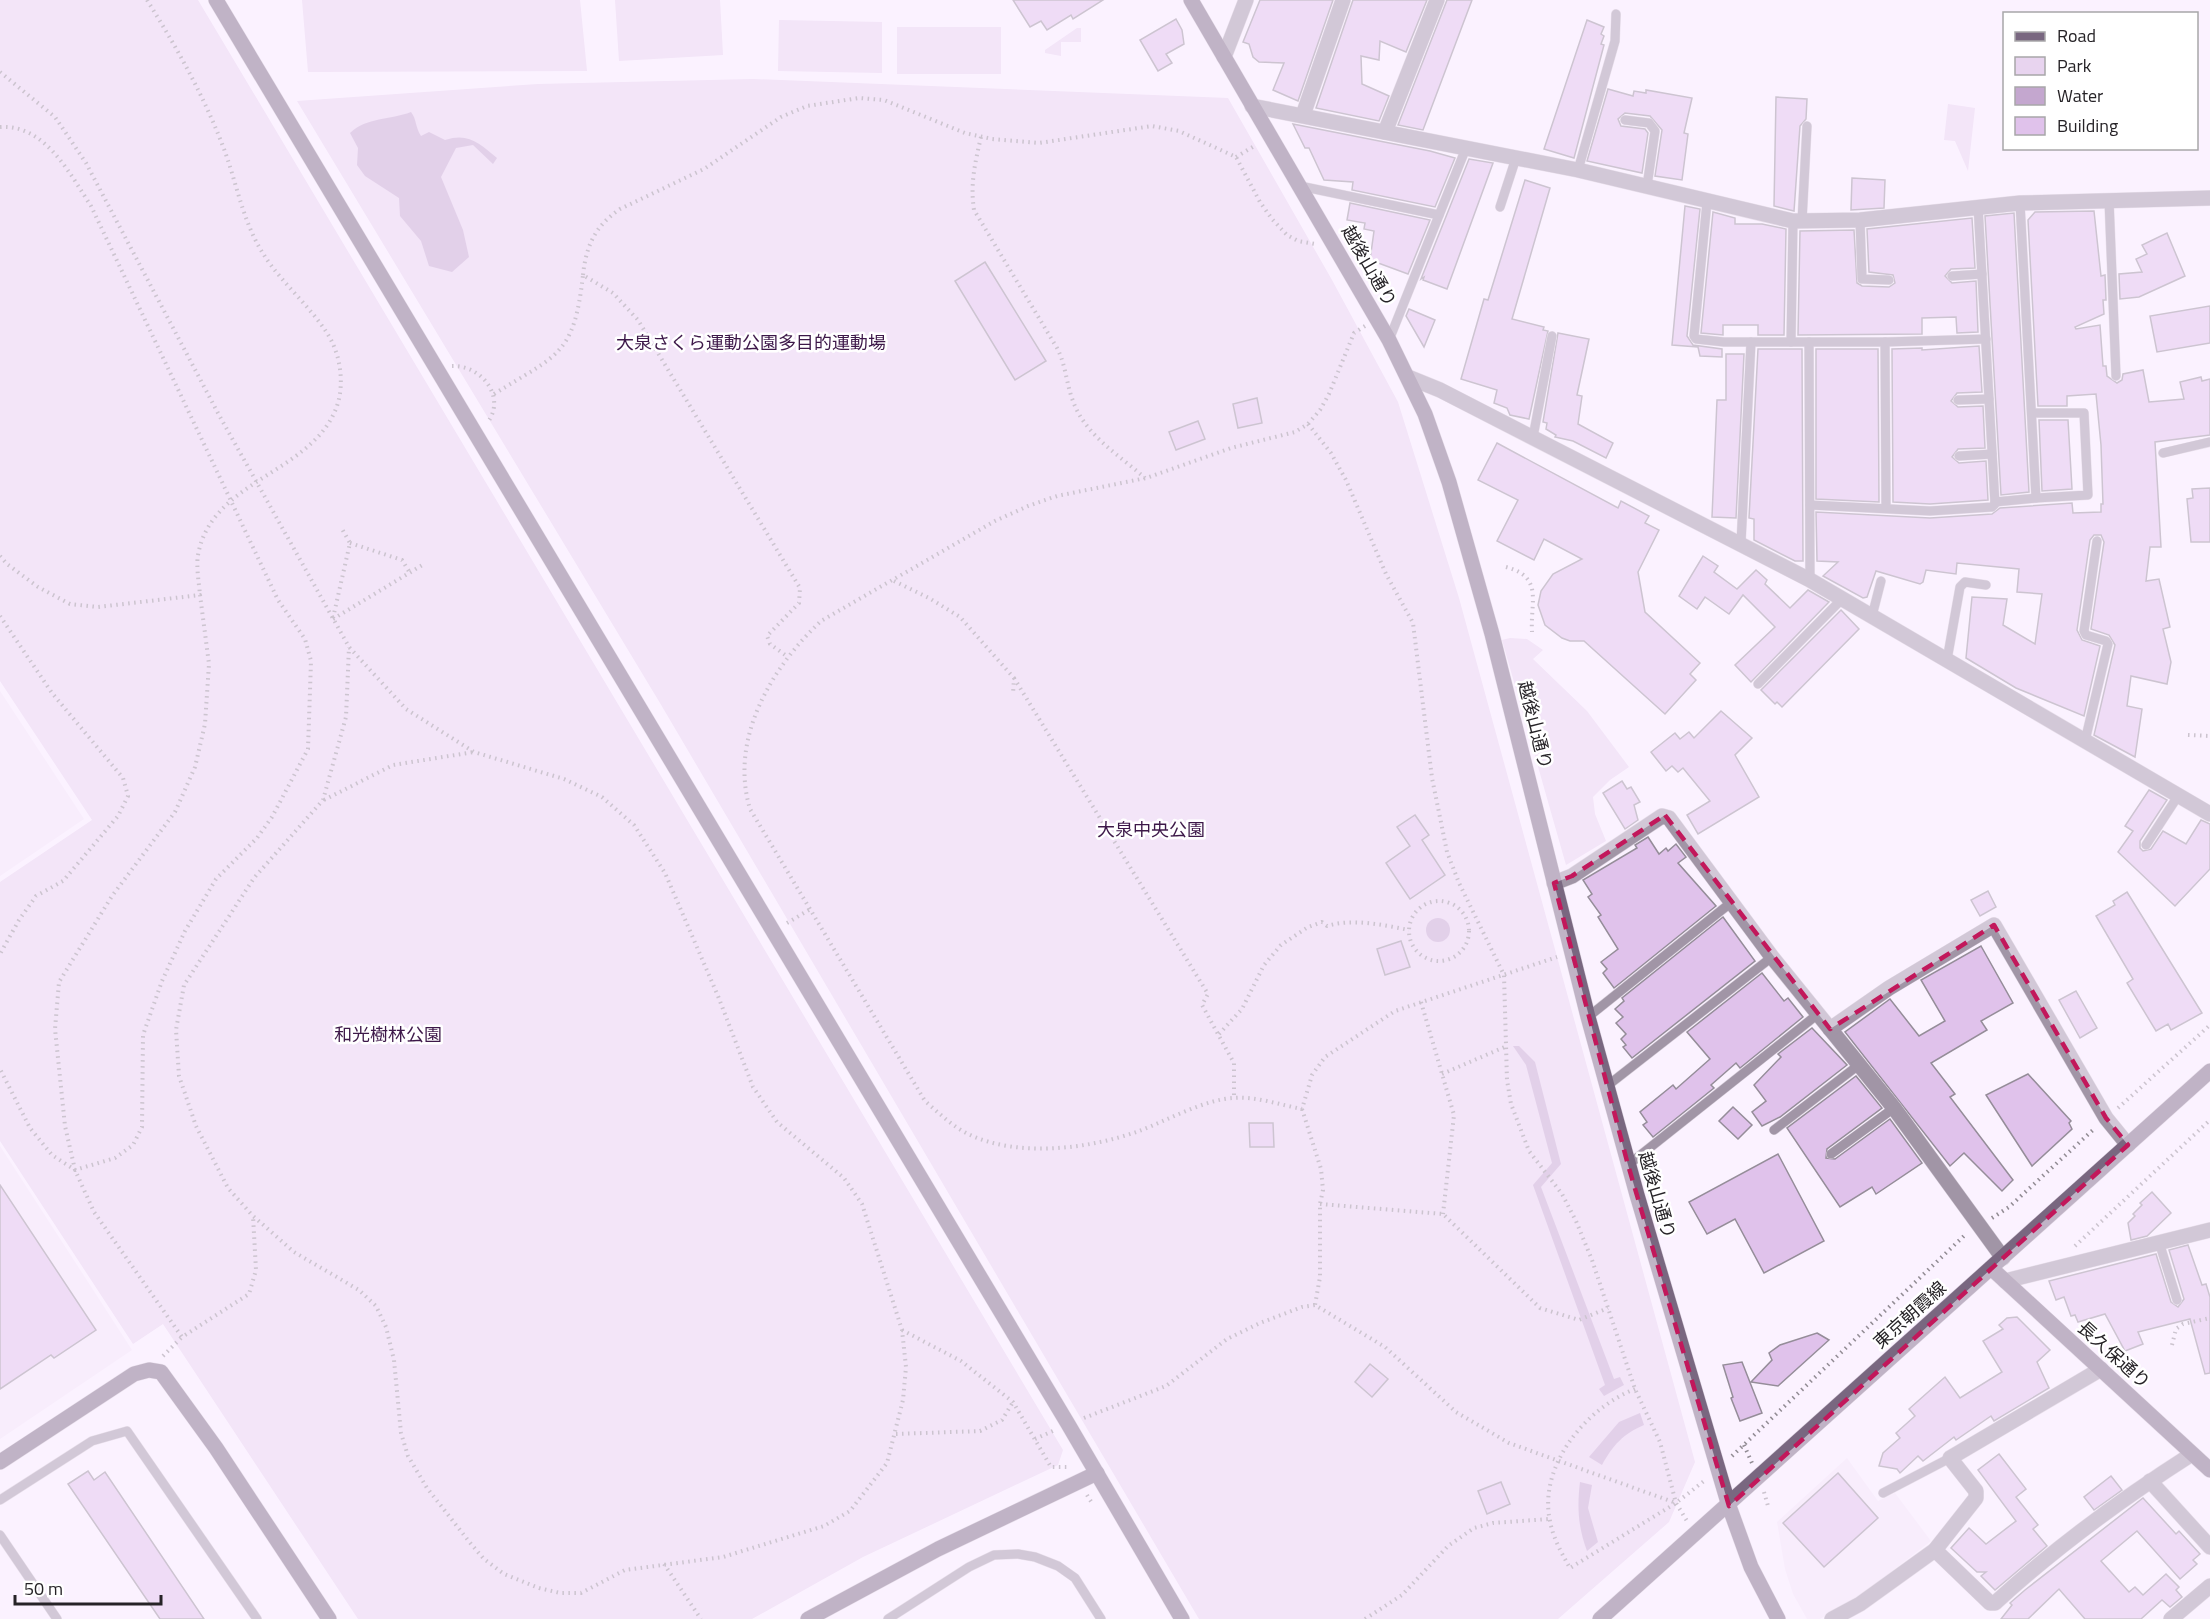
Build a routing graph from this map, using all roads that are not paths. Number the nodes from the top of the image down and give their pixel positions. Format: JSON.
{"nodes":[{"id":1,"x":216,"y":0,"type":"edge"},
{"id":2,"x":1191,"y":0,"type":"edge"},
{"id":3,"x":1246,"y":0,"type":"edge"},
{"id":4,"x":1343,"y":0,"type":"edge"},
{"id":5,"x":1437,"y":0,"type":"edge"},
{"id":6,"x":1616,"y":14,"type":"dead end"},
{"id":7,"x":1224,"y":57,"type":"junction"},
{"id":8,"x":1252,"y":106,"type":"junction"},
{"id":9,"x":1303,"y":115,"type":"junction"},
{"id":10,"x":1625,"y":120,"type":"dead end"},
{"id":11,"x":1808,"y":126,"type":"dead end"},
{"id":12,"x":1385,"y":132,"type":"junction"},
{"id":13,"x":1466,"y":148,"type":"junction"},
{"id":14,"x":1516,"y":158,"type":"junction"},
{"id":15,"x":1578,"y":170,"type":"junction"},
{"id":16,"x":1300,"y":186,"type":"junction"},
{"id":17,"x":1647,"y":186,"type":"junction"},
{"id":18,"x":2210,"y":198,"type":"edge"},
{"id":19,"x":2109,"y":200,"type":"junction"},
{"id":20,"x":1707,"y":201,"type":"junction"},
{"id":21,"x":2020,"y":203,"type":"junction"},
{"id":22,"x":1978,"y":206,"type":"junction"},
{"id":23,"x":1500,"y":207,"type":"dead end"},
{"id":24,"x":1439,"y":215,"type":"junction"},
{"id":25,"x":1860,"y":220,"type":"junction"},
{"id":26,"x":1797,"y":221,"type":"junction"},
{"id":27,"x":1982,"y":274,"type":"junction"},
{"id":28,"x":1952,"y":276,"type":"dead end"},
{"id":29,"x":1889,"y":280,"type":"dead end"},
{"id":30,"x":1552,"y":336,"type":"dead end"},
{"id":31,"x":1986,"y":339,"type":"junction"},
{"id":32,"x":1389,"y":340,"type":"junction"},
{"id":33,"x":1751,"y":342,"type":"junction"},
{"id":34,"x":1791,"y":342,"type":"junction"},
{"id":35,"x":1809,"y":342,"type":"junction"},
{"id":36,"x":1885,"y":342,"type":"junction"},
{"id":37,"x":2116,"y":376,"type":"dead end"},
{"id":38,"x":1408,"y":377,"type":"junction"},
{"id":39,"x":1989,"y":399,"type":"junction"},
{"id":40,"x":1958,"y":400,"type":"dead end"},
{"id":41,"x":2032,"y":413,"type":"junction"},
{"id":42,"x":1533,"y":437,"type":"junction"},
{"id":43,"x":2210,"y":442,"type":"edge"},
{"id":44,"x":2163,"y":453,"type":"dead end"},
{"id":45,"x":1992,"y":454,"type":"junction"},
{"id":46,"x":1959,"y":456,"type":"dead end"},
{"id":47,"x":2036,"y":498,"type":"junction"},
{"id":48,"x":1995,"y":502,"type":"junction"},
{"id":49,"x":1810,"y":505,"type":"junction"},
{"id":50,"x":1886,"y":508,"type":"junction"},
{"id":51,"x":2097,"y":541,"type":"dead end"},
{"id":52,"x":1741,"y":543,"type":"junction"},
{"id":53,"x":1810,"y":580,"type":"junction"},
{"id":54,"x":1881,"y":581,"type":"dead end"},
{"id":55,"x":1986,"y":585,"type":"dead end"},
{"id":56,"x":1842,"y":599,"type":"junction"},
{"id":57,"x":1872,"y":616,"type":"junction"},
{"id":58,"x":1947,"y":660,"type":"junction"},
{"id":59,"x":1758,"y":684,"type":"dead end"},
{"id":60,"x":2085,"y":741,"type":"junction"},
{"id":61,"x":2178,"y":796,"type":"junction"},
{"id":62,"x":2210,"y":814,"type":"edge"},
{"id":63,"x":2146,"y":845,"type":"dead end"},
{"id":64,"x":1554,"y":883,"type":"junction"},
{"id":65,"x":1733,"y":902,"type":"junction"},
{"id":66,"x":1772,"y":957,"type":"junction"},
{"id":67,"x":1818,"y":1014,"type":"junction"},
{"id":68,"x":1588,"y":1017,"type":"junction"},
{"id":69,"x":1830,"y":1029,"type":"junction"},
{"id":70,"x":1860,"y":1064,"type":"junction"},
{"id":71,"x":2210,"y":1071,"type":"edge"},
{"id":72,"x":1607,"y":1086,"type":"junction"},
{"id":73,"x":1894,"y":1108,"type":"junction"},
{"id":74,"x":1774,"y":1130,"type":"dead end"},
{"id":75,"x":2128,"y":1145,"type":"junction"},
{"id":76,"x":1831,"y":1154,"type":"dead end"},
{"id":77,"x":1628,"y":1165,"type":"junction"},
{"id":78,"x":2210,"y":1230,"type":"edge"},
{"id":79,"x":2159,"y":1242,"type":"junction"},
{"id":80,"x":2003,"y":1258,"type":"junction"},
{"id":81,"x":1991,"y":1268,"type":"junction"},
{"id":82,"x":2005,"y":1281,"type":"junction"},
{"id":83,"x":2177,"y":1300,"type":"dead end"},
{"id":84,"x":2101,"y":1369,"type":"junction"},
{"id":85,"x":2192,"y":1454,"type":"junction"},
{"id":86,"x":1950,"y":1458,"type":"junction"},
{"id":87,"x":0,"y":1462,"type":"edge"},
{"id":88,"x":2210,"y":1470,"type":"edge"},
{"id":89,"x":1097,"y":1473,"type":"junction"},
{"id":90,"x":2150,"y":1481,"type":"junction"},
{"id":91,"x":1883,"y":1493,"type":"dead end"},
{"id":92,"x":0,"y":1500,"type":"edge"},
{"id":93,"x":1729,"y":1506,"type":"junction"},
{"id":94,"x":0,"y":1535,"type":"edge"},
{"id":95,"x":2210,"y":1547,"type":"edge"},
{"id":96,"x":1935,"y":1550,"type":"junction"},
{"id":97,"x":2210,"y":1586,"type":"edge"},
{"id":98,"x":57,"y":1619,"type":"edge"},
{"id":99,"x":257,"y":1619,"type":"edge"},
{"id":100,"x":329,"y":1619,"type":"edge"},
{"id":101,"x":808,"y":1619,"type":"edge"},
{"id":102,"x":888,"y":1619,"type":"edge"},
{"id":103,"x":1101,"y":1619,"type":"edge"},
{"id":104,"x":1182,"y":1619,"type":"edge"},
{"id":105,"x":1600,"y":1619,"type":"edge"},
{"id":106,"x":1778,"y":1619,"type":"edge"},
{"id":107,"x":1832,"y":1619,"type":"edge"},
{"id":108,"x":2171,"y":1619,"type":"edge"}],
"edges":[{"from":1,"to":89,"type":"street"},
{"from":2,"to":7,"type":"street","name":"越後山通り"},
{"from":3,"to":7,"type":"street"},
{"from":4,"to":9,"type":"street"},
{"from":5,"to":12,"type":"street"},
{"from":6,"to":15,"type":"lane"},
{"from":7,"to":8,"type":"street","name":"越後山通り"},
{"from":8,"to":9,"type":"street"},
{"from":8,"to":16,"type":"street","name":"越後山通り"},
{"from":9,"to":12,"type":"street"},
{"from":10,"to":17,"type":"lane"},
{"from":11,"to":26,"type":"lane"},
{"from":12,"to":13,"type":"street"},
{"from":13,"to":14,"type":"street"},
{"from":13,"to":24,"type":"lane"},
{"from":14,"to":15,"type":"street"},
{"from":14,"to":23,"type":"lane"},
{"from":15,"to":17,"type":"street"},
{"from":16,"to":24,"type":"lane"},
{"from":16,"to":32,"type":"street","name":"越後山通り"},
{"from":17,"to":20,"type":"street"},
{"from":18,"to":19,"type":"street"},
{"from":19,"to":21,"type":"street"},
{"from":19,"to":37,"type":"lane"},
{"from":20,"to":26,"type":"street"},
{"from":20,"to":33,"type":"lane"},
{"from":21,"to":22,"type":"street"},
{"from":21,"to":41,"type":"lane"},
{"from":22,"to":25,"type":"street"},
{"from":22,"to":27,"type":"lane"},
{"from":24,"to":32,"type":"lane"},
{"from":25,"to":26,"type":"street"},
{"from":25,"to":29,"type":"lane"},
{"from":26,"to":34,"type":"lane"},
{"from":27,"to":28,"type":"lane"},
{"from":27,"to":31,"type":"lane"},
{"from":30,"to":42,"type":"lane"},
{"from":31,"to":36,"type":"lane"},
{"from":31,"to":39,"type":"lane"},
{"from":32,"to":38,"type":"street","name":"越後山通り"},
{"from":33,"to":34,"type":"lane"},
{"from":33,"to":52,"type":"lane"},
{"from":34,"to":35,"type":"lane"},
{"from":35,"to":36,"type":"lane"},
{"from":35,"to":49,"type":"lane"},
{"from":36,"to":50,"type":"lane"},
{"from":38,"to":42,"type":"street"},
{"from":38,"to":64,"type":"street","name":"越後山通り"},
{"from":39,"to":40,"type":"lane"},
{"from":39,"to":45,"type":"lane"},
{"from":41,"to":47,"type":"lane"},
{"from":41,"to":47,"type":"lane"},
{"from":42,"to":52,"type":"street"},
{"from":43,"to":44,"type":"lane"},
{"from":45,"to":46,"type":"lane"},
{"from":45,"to":48,"type":"lane"},
{"from":47,"to":48,"type":"lane"},
{"from":48,"to":50,"type":"lane"},
{"from":49,"to":50,"type":"lane"},
{"from":49,"to":53,"type":"lane"},
{"from":51,"to":60,"type":"lane"},
{"from":52,"to":53,"type":"street"},
{"from":53,"to":56,"type":"street"},
{"from":54,"to":57,"type":"lane"},
{"from":55,"to":58,"type":"lane"},
{"from":56,"to":57,"type":"street"},
{"from":56,"to":59,"type":"lane"},
{"from":57,"to":58,"type":"street"},
{"from":58,"to":60,"type":"street"},
{"from":60,"to":61,"type":"street"},
{"from":61,"to":62,"type":"street"},
{"from":61,"to":63,"type":"lane"},
{"from":64,"to":65,"type":"street"},
{"from":64,"to":68,"type":"street","name":"越後山通り"},
{"from":65,"to":66,"type":"street"},
{"from":65,"to":68,"type":"lane"},
{"from":66,"to":67,"type":"street"},
{"from":66,"to":72,"type":"lane"},
{"from":67,"to":69,"type":"street"},
{"from":67,"to":77,"type":"lane"},
{"from":68,"to":72,"type":"street","name":"越後山通り"},
{"from":69,"to":70,"type":"street"},
{"from":69,"to":75,"type":"street"},
{"from":70,"to":73,"type":"street"},
{"from":70,"to":74,"type":"lane"},
{"from":71,"to":75,"type":"street","name":"東京朝霞線"},
{"from":72,"to":77,"type":"street","name":"越後山通り"},
{"from":73,"to":76,"type":"lane"},
{"from":73,"to":80,"type":"street"},
{"from":75,"to":80,"type":"street","name":"東京朝霞線"},
{"from":77,"to":93,"type":"street","name":"越後山通り"},
{"from":78,"to":79,"type":"street"},
{"from":79,"to":82,"type":"street"},
{"from":79,"to":83,"type":"lane"},
{"from":80,"to":81,"type":"street","name":"東京朝霞線"},
{"from":81,"to":82,"type":"street","name":"長久保通り"},
{"from":81,"to":93,"type":"street","name":"東京朝霞線"},
{"from":82,"to":84,"type":"street","name":"長久保通り"},
{"from":84,"to":85,"type":"street","name":"長久保通り"},
{"from":84,"to":86,"type":"street"},
{"from":85,"to":88,"type":"street","name":"長久保通り"},
{"from":85,"to":90,"type":"street"},
{"from":86,"to":91,"type":"lane"},
{"from":86,"to":96,"type":"street"},
{"from":87,"to":100,"type":"street"},
{"from":89,"to":101,"type":"street"},
{"from":89,"to":104,"type":"street"},
{"from":90,"to":95,"type":"street"},
{"from":90,"to":96,"type":"street"},
{"from":92,"to":99,"type":"lane"},
{"from":93,"to":105,"type":"street","name":"東京朝霞線"},
{"from":93,"to":106,"type":"street"},
{"from":94,"to":98,"type":"lane"},
{"from":96,"to":107,"type":"street"},
{"from":97,"to":108,"type":"street"},
{"from":102,"to":103,"type":"lane"}]}
